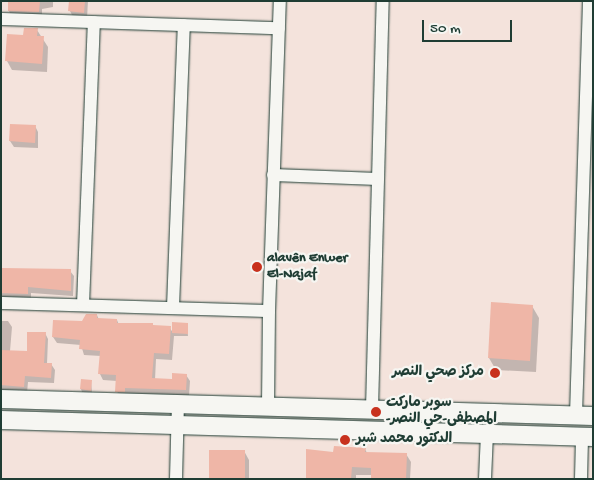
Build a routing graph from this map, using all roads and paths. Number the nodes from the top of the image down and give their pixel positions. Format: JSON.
{"nodes":[{"id":1,"x":280,"y":1,"type":"edge"},
{"id":2,"x":383,"y":1,"type":"edge"},
{"id":3,"x":589,"y":1,"type":"edge"},
{"id":4,"x":1,"y":19,"type":"edge"},
{"id":5,"x":94,"y":22,"type":"junction"},
{"id":6,"x":184,"y":25,"type":"junction"},
{"id":7,"x":279,"y":28,"type":"junction"},
{"id":8,"x":273,"y":175,"type":"junction"},
{"id":9,"x":378,"y":179,"type":"junction"},
{"id":10,"x":1,"y":303,"type":"edge"},
{"id":11,"x":83,"y":305,"type":"junction"},
{"id":12,"x":173,"y":307,"type":"junction"},
{"id":13,"x":269,"y":311,"type":"junction"},
{"id":14,"x":1,"y":399,"type":"edge"},
{"id":15,"x":159,"y":403,"type":"junction"},
{"id":16,"x":178,"y":404,"type":"junction"},
{"id":17,"x":209,"y":405,"type":"junction"},
{"id":18,"x":268,"y":406,"type":"junction"},
{"id":19,"x":372,"y":410,"type":"junction"},
{"id":20,"x":584,"y":416,"type":"edge"},
{"id":21,"x":1,"y":420,"type":"edge"},
{"id":22,"x":156,"y":424,"type":"junction"},
{"id":23,"x":178,"y":425,"type":"junction"},
{"id":24,"x":210,"y":426,"type":"junction"},
{"id":25,"x":487,"y":434,"type":"junction"},
{"id":26,"x":587,"y":437,"type":"edge"},
{"id":27,"x":176,"y":479,"type":"edge"},
{"id":28,"x":485,"y":479,"type":"edge"},
{"id":29,"x":581,"y":479,"type":"edge"}],
"edges":[{"from":1,"to":7,"type":"street"},
{"from":2,"to":9,"type":"street"},
{"from":3,"to":20,"type":"street"},
{"from":4,"to":5,"type":"street"},
{"from":5,"to":6,"type":"street"},
{"from":5,"to":11,"type":"street"},
{"from":6,"to":7,"type":"street"},
{"from":6,"to":12,"type":"street"},
{"from":7,"to":8,"type":"street"},
{"from":8,"to":9,"type":"street"},
{"from":8,"to":13,"type":"street"},
{"from":9,"to":19,"type":"street"},
{"from":10,"to":11,"type":"street"},
{"from":11,"to":12,"type":"street"},
{"from":12,"to":13,"type":"street"},
{"from":13,"to":18,"type":"street"},
{"from":14,"to":15,"type":"street"},
{"from":15,"to":16,"type":"street"},
{"from":15,"to":22,"type":"street"},
{"from":16,"to":17,"type":"street"},
{"from":16,"to":23,"type":"street"},
{"from":17,"to":18,"type":"street"},
{"from":17,"to":24,"type":"street"},
{"from":18,"to":19,"type":"street"},
{"from":19,"to":20,"type":"street"},
{"from":21,"to":22,"type":"street"},
{"from":22,"to":23,"type":"street"},
{"from":23,"to":24,"type":"street"},
{"from":23,"to":27,"type":"street"},
{"from":24,"to":25,"type":"street"},
{"from":25,"to":26,"type":"street"},
{"from":25,"to":28,"type":"street"},
{"from":26,"to":29,"type":"street"}]}
